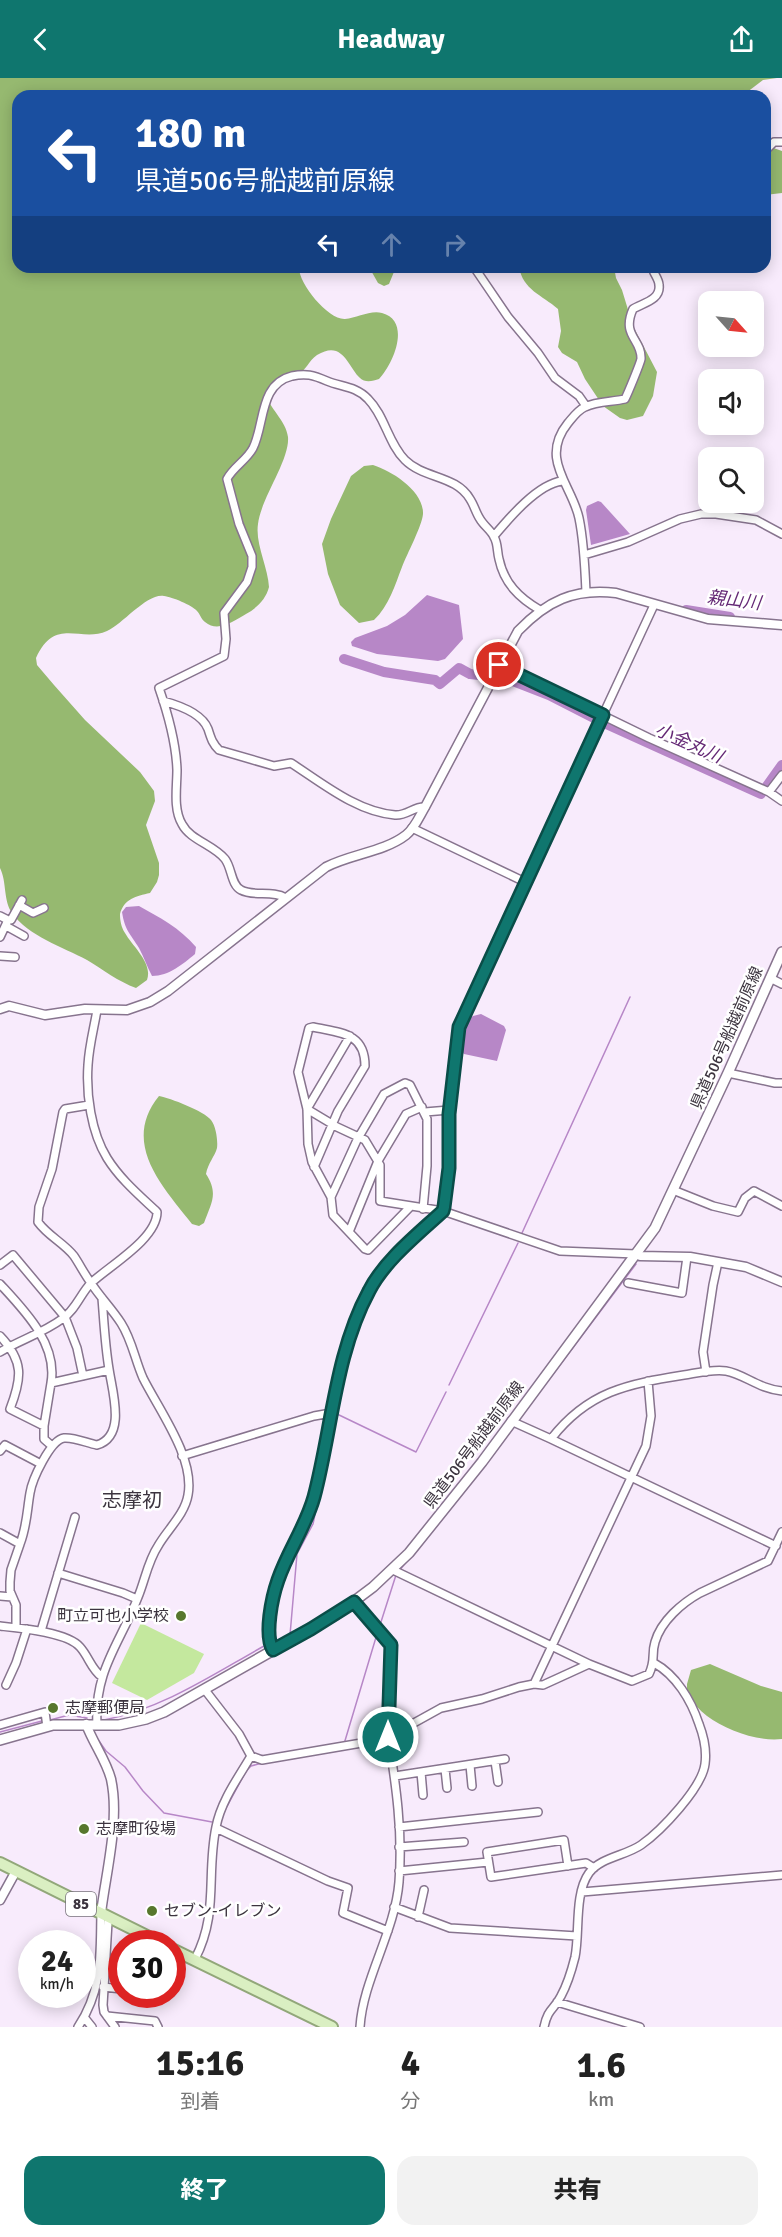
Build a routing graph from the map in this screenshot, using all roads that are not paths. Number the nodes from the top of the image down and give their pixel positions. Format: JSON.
{"nodes":[{"id":1,"x":478,"y":273,"type":"edge"},
{"id":2,"x":655,"y":273,"type":"edge"},
{"id":3,"x":586,"y":406,"type":"junction"},
{"id":4,"x":562,"y":481,"type":"junction"},
{"id":5,"x":782,"y":534,"type":"edge"},
{"id":6,"x":494,"y":536,"type":"junction"},
{"id":7,"x":584,"y":555,"type":"junction"},
{"id":8,"x":586,"y":592,"type":"junction"},
{"id":9,"x":654,"y":605,"type":"junction"},
{"id":10,"x":540,"y":610,"type":"junction"},
{"id":11,"x":782,"y":625,"type":"edge"},
{"id":12,"x":499,"y":665,"type":"junction"},
{"id":13,"x":164,"y":701,"type":"junction"},
{"id":14,"x":603,"y":715,"type":"junction"},
{"id":15,"x":782,"y":775,"type":"edge"},
{"id":16,"x":769,"y":792,"type":"junction"},
{"id":17,"x":782,"y":801,"type":"edge"},
{"id":18,"x":425,"y":807,"type":"junction"},
{"id":19,"x":412,"y":828,"type":"junction"},
{"id":20,"x":525,"y":882,"type":"junction"},
{"id":21,"x":286,"y":898,"type":"junction"},
{"id":22,"x":44,"y":908,"type":"dead end"},
{"id":23,"x":0,"y":916,"type":"edge"},
{"id":24,"x":7,"y":923,"type":"junction"},
{"id":25,"x":24,"y":936,"type":"dead end"},
{"id":26,"x":0,"y":938,"type":"edge"},
{"id":27,"x":782,"y":952,"type":"edge"},
{"id":28,"x":0,"y":956,"type":"edge"},
{"id":29,"x":15,"y":957,"type":"dead end"},
{"id":30,"x":770,"y":978,"type":"junction"},
{"id":31,"x":782,"y":984,"type":"edge"},
{"id":32,"x":0,"y":1009,"type":"edge"},
{"id":33,"x":97,"y":1010,"type":"junction"},
{"id":34,"x":350,"y":1036,"type":"junction"},
{"id":35,"x":728,"y":1072,"type":"junction"},
{"id":36,"x":782,"y":1084,"type":"edge"},
{"id":37,"x":89,"y":1105,"type":"junction"},
{"id":38,"x":307,"y":1109,"type":"junction"},
{"id":39,"x":424,"y":1109,"type":"junction"},
{"id":40,"x":449,"y":1110,"type":"junction"},
{"id":41,"x":332,"y":1124,"type":"junction"},
{"id":42,"x":360,"y":1136,"type":"junction"},
{"id":43,"x":378,"y":1161,"type":"junction"},
{"id":44,"x":314,"y":1167,"type":"junction"},
{"id":45,"x":673,"y":1190,"type":"junction"},
{"id":46,"x":331,"y":1197,"type":"junction"},
{"id":47,"x":782,"y":1206,"type":"edge"},
{"id":48,"x":410,"y":1207,"type":"junction"},
{"id":49,"x":423,"y":1209,"type":"junction"},
{"id":50,"x":443,"y":1211,"type":"junction"},
{"id":51,"x":349,"y":1232,"type":"junction"},
{"id":52,"x":636,"y":1254,"type":"junction"},
{"id":53,"x":687,"y":1257,"type":"junction"},
{"id":54,"x":718,"y":1262,"type":"junction"},
{"id":55,"x":0,"y":1265,"type":"edge"},
{"id":56,"x":782,"y":1282,"type":"edge"},
{"id":57,"x":90,"y":1283,"type":"junction"},
{"id":58,"x":628,"y":1283,"type":"dead end"},
{"id":59,"x":0,"y":1284,"type":"edge"},
{"id":60,"x":102,"y":1298,"type":"junction"},
{"id":61,"x":65,"y":1317,"type":"junction"},
{"id":62,"x":40,"y":1332,"type":"junction"},
{"id":63,"x":0,"y":1335,"type":"edge"},
{"id":64,"x":10,"y":1346,"type":"junction"},
{"id":65,"x":0,"y":1352,"type":"edge"},
{"id":66,"x":109,"y":1370,"type":"junction"},
{"id":67,"x":706,"y":1372,"type":"junction"},
{"id":68,"x":83,"y":1376,"type":"junction"},
{"id":69,"x":648,"y":1381,"type":"junction"},
{"id":70,"x":51,"y":1383,"type":"junction"},
{"id":71,"x":782,"y":1391,"type":"edge"},
{"id":72,"x":331,"y":1413,"type":"junction"},
{"id":73,"x":511,"y":1421,"type":"junction"},
{"id":74,"x":44,"y":1426,"type":"junction"},
{"id":75,"x":551,"y":1439,"type":"junction"},
{"id":76,"x":52,"y":1446,"type":"junction"},
{"id":77,"x":0,"y":1450,"type":"edge"},
{"id":78,"x":182,"y":1456,"type":"junction"},
{"id":79,"x":41,"y":1464,"type":"junction"},
{"id":80,"x":630,"y":1478,"type":"junction"},
{"id":81,"x":75,"y":1517,"type":"dead end"},
{"id":82,"x":782,"y":1532,"type":"edge"},
{"id":83,"x":0,"y":1533,"type":"edge"},
{"id":84,"x":20,"y":1544,"type":"junction"},
{"id":85,"x":776,"y":1546,"type":"junction"},
{"id":86,"x":396,"y":1571,"type":"junction"},
{"id":87,"x":58,"y":1573,"type":"junction"},
{"id":88,"x":0,"y":1596,"type":"edge"},
{"id":89,"x":12,"y":1597,"type":"junction"},
{"id":90,"x":137,"y":1599,"type":"junction"},
{"id":91,"x":354,"y":1602,"type":"junction"},
{"id":92,"x":0,"y":1626,"type":"edge"},
{"id":93,"x":16,"y":1627,"type":"junction"},
{"id":94,"x":27,"y":1629,"type":"junction"},
{"id":95,"x":42,"y":1631,"type":"junction"},
{"id":96,"x":552,"y":1646,"type":"junction"},
{"id":97,"x":273,"y":1650,"type":"junction"},
{"id":98,"x":654,"y":1663,"type":"junction"},
{"id":99,"x":589,"y":1664,"type":"junction"},
{"id":100,"x":102,"y":1677,"type":"junction"},
{"id":101,"x":534,"y":1684,"type":"junction"},
{"id":102,"x":6,"y":1685,"type":"dead end"},
{"id":103,"x":205,"y":1690,"type":"junction"},
{"id":104,"x":0,"y":1725,"type":"edge"},
{"id":105,"x":92,"y":1725,"type":"junction"},
{"id":106,"x":47,"y":1727,"type":"junction"},
{"id":107,"x":388,"y":1737,"type":"junction"},
{"id":108,"x":0,"y":1740,"type":"edge"},
{"id":109,"x":251,"y":1756,"type":"junction"},
{"id":110,"x":504,"y":1759,"type":"dead end"},
{"id":111,"x":495,"y":1761,"type":"junction"},
{"id":112,"x":470,"y":1765,"type":"junction"},
{"id":113,"x":445,"y":1769,"type":"junction"},
{"id":114,"x":421,"y":1772,"type":"junction"},
{"id":115,"x":395,"y":1776,"type":"junction"},
{"id":116,"x":498,"y":1782,"type":"dead end"},
{"id":117,"x":472,"y":1786,"type":"dead end"},
{"id":118,"x":447,"y":1788,"type":"dead end"},
{"id":119,"x":423,"y":1795,"type":"dead end"},
{"id":120,"x":538,"y":1812,"type":"dead end"},
{"id":121,"x":399,"y":1827,"type":"junction"},
{"id":122,"x":216,"y":1828,"type":"junction"},
{"id":123,"x":464,"y":1842,"type":"dead end"},
{"id":124,"x":399,"y":1847,"type":"junction"},
{"id":125,"x":488,"y":1862,"type":"junction"},
{"id":126,"x":0,"y":1863,"type":"edge"},
{"id":127,"x":568,"y":1866,"type":"junction"},
{"id":128,"x":594,"y":1868,"type":"junction"},
{"id":129,"x":16,"y":1871,"type":"junction"},
{"id":130,"x":399,"y":1871,"type":"junction"},
{"id":131,"x":782,"y":1875,"type":"edge"},
{"id":132,"x":424,"y":1890,"type":"dead end"},
{"id":133,"x":582,"y":1892,"type":"junction"},
{"id":134,"x":0,"y":1900,"type":"edge"},
{"id":135,"x":394,"y":1907,"type":"junction"},
{"id":136,"x":106,"y":1916,"type":"junction"},
{"id":137,"x":418,"y":1917,"type":"junction"},
{"id":138,"x":134,"y":1930,"type":"edge"},
{"id":139,"x":388,"y":1931,"type":"junction"},
{"id":140,"x":577,"y":1936,"type":"junction"},
{"id":141,"x":186,"y":1955,"type":"edge"},
{"id":142,"x":195,"y":1959,"type":"junction"},
{"id":143,"x":104,"y":1987,"type":"junction"},
{"id":144,"x":108,"y":1987,"type":"edge"},
{"id":145,"x":557,"y":2002,"type":"junction"},
{"id":146,"x":107,"y":2016,"type":"junction"},
{"id":147,"x":84,"y":2017,"type":"junction"},
{"id":148,"x":78,"y":2027,"type":"edge"},
{"id":149,"x":92,"y":2027,"type":"edge"},
{"id":150,"x":115,"y":2027,"type":"edge"},
{"id":151,"x":158,"y":2027,"type":"edge"},
{"id":152,"x":332,"y":2027,"type":"edge"},
{"id":153,"x":360,"y":2027,"type":"edge"},
{"id":154,"x":544,"y":2027,"type":"edge"},
{"id":155,"x":640,"y":2027,"type":"edge"}],
"edges":[{"from":1,"to":3,"type":"street"},
{"from":2,"to":3,"type":"street"},
{"from":3,"to":4,"type":"street"},
{"from":4,"to":6,"type":"street"},
{"from":4,"to":7,"type":"street"},
{"from":5,"to":7,"type":"street"},
{"from":6,"to":10,"type":"street"},
{"from":6,"to":13,"type":"street"},
{"from":7,"to":8,"type":"street"},
{"from":8,"to":9,"type":"street"},
{"from":8,"to":10,"type":"street"},
{"from":9,"to":11,"type":"street"},
{"from":9,"to":14,"type":"street"},
{"from":10,"to":12,"type":"street"},
{"from":12,"to":14,"type":"street"},
{"from":12,"to":18,"type":"street"},
{"from":13,"to":18,"type":"street"},
{"from":13,"to":21,"type":"street"},
{"from":14,"to":16,"type":"street"},
{"from":14,"to":20,"type":"street"},
{"from":15,"to":16,"type":"street"},
{"from":16,"to":17,"type":"street"},
{"from":18,"to":19,"type":"street"},
{"from":19,"to":20,"type":"street"},
{"from":19,"to":21,"type":"street"},
{"from":20,"to":40,"type":"street"},
{"from":21,"to":33,"type":"street"},
{"from":22,"to":24,"type":"street"},
{"from":23,"to":24,"type":"street"},
{"from":24,"to":25,"type":"street"},
{"from":24,"to":26,"type":"street"},
{"from":27,"to":30,"type":"main road","name":"県道506号船越前原線"},
{"from":28,"to":29,"type":"street"},
{"from":30,"to":31,"type":"street"},
{"from":30,"to":35,"type":"main road","name":"県道506号船越前原線"},
{"from":32,"to":33,"type":"street"},
{"from":33,"to":37,"type":"street"},
{"from":34,"to":38,"type":"street"},
{"from":34,"to":38,"type":"street"},
{"from":34,"to":41,"type":"street"},
{"from":35,"to":36,"type":"street"},
{"from":35,"to":45,"type":"main road","name":"県道506号船越前原線"},
{"from":37,"to":57,"type":"street"},
{"from":37,"to":57,"type":"street"},
{"from":38,"to":41,"type":"street"},
{"from":38,"to":44,"type":"street"},
{"from":39,"to":40,"type":"street"},
{"from":39,"to":42,"type":"street"},
{"from":39,"to":43,"type":"street"},
{"from":39,"to":49,"type":"street"},
{"from":40,"to":50,"type":"street"},
{"from":41,"to":42,"type":"street"},
{"from":41,"to":44,"type":"street"},
{"from":42,"to":43,"type":"street"},
{"from":42,"to":46,"type":"street"},
{"from":43,"to":48,"type":"street"},
{"from":43,"to":51,"type":"street"},
{"from":44,"to":46,"type":"street"},
{"from":45,"to":47,"type":"street"},
{"from":45,"to":52,"type":"main road","name":"県道506号船越前原線"},
{"from":46,"to":51,"type":"street"},
{"from":48,"to":49,"type":"street"},
{"from":48,"to":51,"type":"street"},
{"from":49,"to":50,"type":"street"},
{"from":50,"to":52,"type":"street"},
{"from":50,"to":72,"type":"street"},
{"from":52,"to":53,"type":"street"},
{"from":52,"to":73,"type":"main road","name":"県道506号船越前原線"},
{"from":53,"to":54,"type":"street"},
{"from":53,"to":58,"type":"street"},
{"from":54,"to":56,"type":"street"},
{"from":54,"to":67,"type":"street"},
{"from":55,"to":61,"type":"street"},
{"from":57,"to":60,"type":"street"},
{"from":57,"to":61,"type":"street"},
{"from":59,"to":62,"type":"street"},
{"from":60,"to":66,"type":"street"},
{"from":60,"to":78,"type":"street"},
{"from":61,"to":62,"type":"street"},
{"from":61,"to":68,"type":"street"},
{"from":62,"to":64,"type":"street"},
{"from":62,"to":70,"type":"street"},
{"from":63,"to":64,"type":"street"},
{"from":64,"to":65,"type":"street"},
{"from":64,"to":74,"type":"street"},
{"from":66,"to":68,"type":"street"},
{"from":66,"to":76,"type":"street"},
{"from":67,"to":69,"type":"street"},
{"from":67,"to":71,"type":"street"},
{"from":68,"to":70,"type":"street"},
{"from":69,"to":75,"type":"street"},
{"from":69,"to":80,"type":"street"},
{"from":70,"to":74,"type":"street"},
{"from":72,"to":78,"type":"street"},
{"from":72,"to":97,"type":"street"},
{"from":73,"to":75,"type":"street"},
{"from":73,"to":86,"type":"main road","name":"県道506号船越前原線"},
{"from":74,"to":76,"type":"street"},
{"from":75,"to":80,"type":"street"},
{"from":76,"to":79,"type":"street"},
{"from":77,"to":79,"type":"street"},
{"from":78,"to":90,"type":"street"},
{"from":79,"to":84,"type":"street"},
{"from":80,"to":85,"type":"street"},
{"from":80,"to":96,"type":"street"},
{"from":81,"to":87,"type":"street"},
{"from":82,"to":85,"type":"street"},
{"from":83,"to":84,"type":"street"},
{"from":84,"to":89,"type":"street"},
{"from":85,"to":98,"type":"street"},
{"from":86,"to":91,"type":"main road","name":"県道506号船越前原線"},
{"from":86,"to":96,"type":"street"},
{"from":87,"to":90,"type":"street"},
{"from":87,"to":95,"type":"street"},
{"from":88,"to":89,"type":"street"},
{"from":89,"to":93,"type":"street"},
{"from":90,"to":100,"type":"street"},
{"from":91,"to":97,"type":"main road","name":"県道506号船越前原線"},
{"from":91,"to":107,"type":"street"},
{"from":92,"to":93,"type":"street"},
{"from":93,"to":94,"type":"street"},
{"from":94,"to":95,"type":"street"},
{"from":94,"to":102,"type":"street"},
{"from":95,"to":100,"type":"street"},
{"from":96,"to":99,"type":"street"},
{"from":96,"to":101,"type":"street"},
{"from":97,"to":103,"type":"main road","name":"県道506号船越前原線"},
{"from":98,"to":99,"type":"street"},
{"from":98,"to":128,"type":"street"},
{"from":99,"to":101,"type":"street"},
{"from":100,"to":105,"type":"street"},
{"from":101,"to":107,"type":"street"},
{"from":103,"to":105,"type":"main road","name":"県道506号船越前原線"},
{"from":103,"to":109,"type":"street"},
{"from":104,"to":106,"type":"street"},
{"from":105,"to":106,"type":"main road","name":"県道506号船越前原線"},
{"from":105,"to":136,"type":"street"},
{"from":106,"to":108,"type":"main road","name":"県道506号船越前原線"},
{"from":107,"to":109,"type":"street"},
{"from":107,"to":115,"type":"street"},
{"from":109,"to":122,"type":"street"},
{"from":110,"to":111,"type":"street"},
{"from":111,"to":112,"type":"street"},
{"from":111,"to":116,"type":"street"},
{"from":112,"to":113,"type":"street"},
{"from":112,"to":117,"type":"street"},
{"from":113,"to":114,"type":"street"},
{"from":113,"to":118,"type":"street"},
{"from":114,"to":115,"type":"street"},
{"from":114,"to":119,"type":"street"},
{"from":115,"to":121,"type":"street"},
{"from":120,"to":121,"type":"street"},
{"from":121,"to":124,"type":"street"},
{"from":122,"to":139,"type":"street"},
{"from":122,"to":142,"type":"street"},
{"from":123,"to":124,"type":"street"},
{"from":124,"to":130,"type":"street"},
{"from":125,"to":127,"type":"street"},
{"from":125,"to":127,"type":"street"},
{"from":125,"to":130,"type":"street"},
{"from":126,"to":129,"type":"main road","number":"85"},
{"from":127,"to":128,"type":"street"},
{"from":128,"to":133,"type":"street"},
{"from":129,"to":134,"type":"street"},
{"from":129,"to":136,"type":"main road","number":"85"},
{"from":130,"to":135,"type":"street"},
{"from":131,"to":133,"type":"street"},
{"from":132,"to":137,"type":"street"},
{"from":133,"to":140,"type":"street"},
{"from":135,"to":137,"type":"street"},
{"from":135,"to":139,"type":"street"},
{"from":136,"to":138,"type":"main road","number":"85"},
{"from":136,"to":143,"type":"street"},
{"from":136,"to":147,"type":"street"},
{"from":137,"to":140,"type":"street"},
{"from":139,"to":153,"type":"street"},
{"from":140,"to":145,"type":"street"},
{"from":141,"to":142,"type":"main road"},
{"from":142,"to":152,"type":"main road"},
{"from":143,"to":144,"type":"street"},
{"from":143,"to":146,"type":"street"},
{"from":145,"to":154,"type":"street"},
{"from":145,"to":155,"type":"street"},
{"from":146,"to":150,"type":"street"},
{"from":146,"to":151,"type":"street"},
{"from":147,"to":148,"type":"street"},
{"from":147,"to":149,"type":"street"}]}
